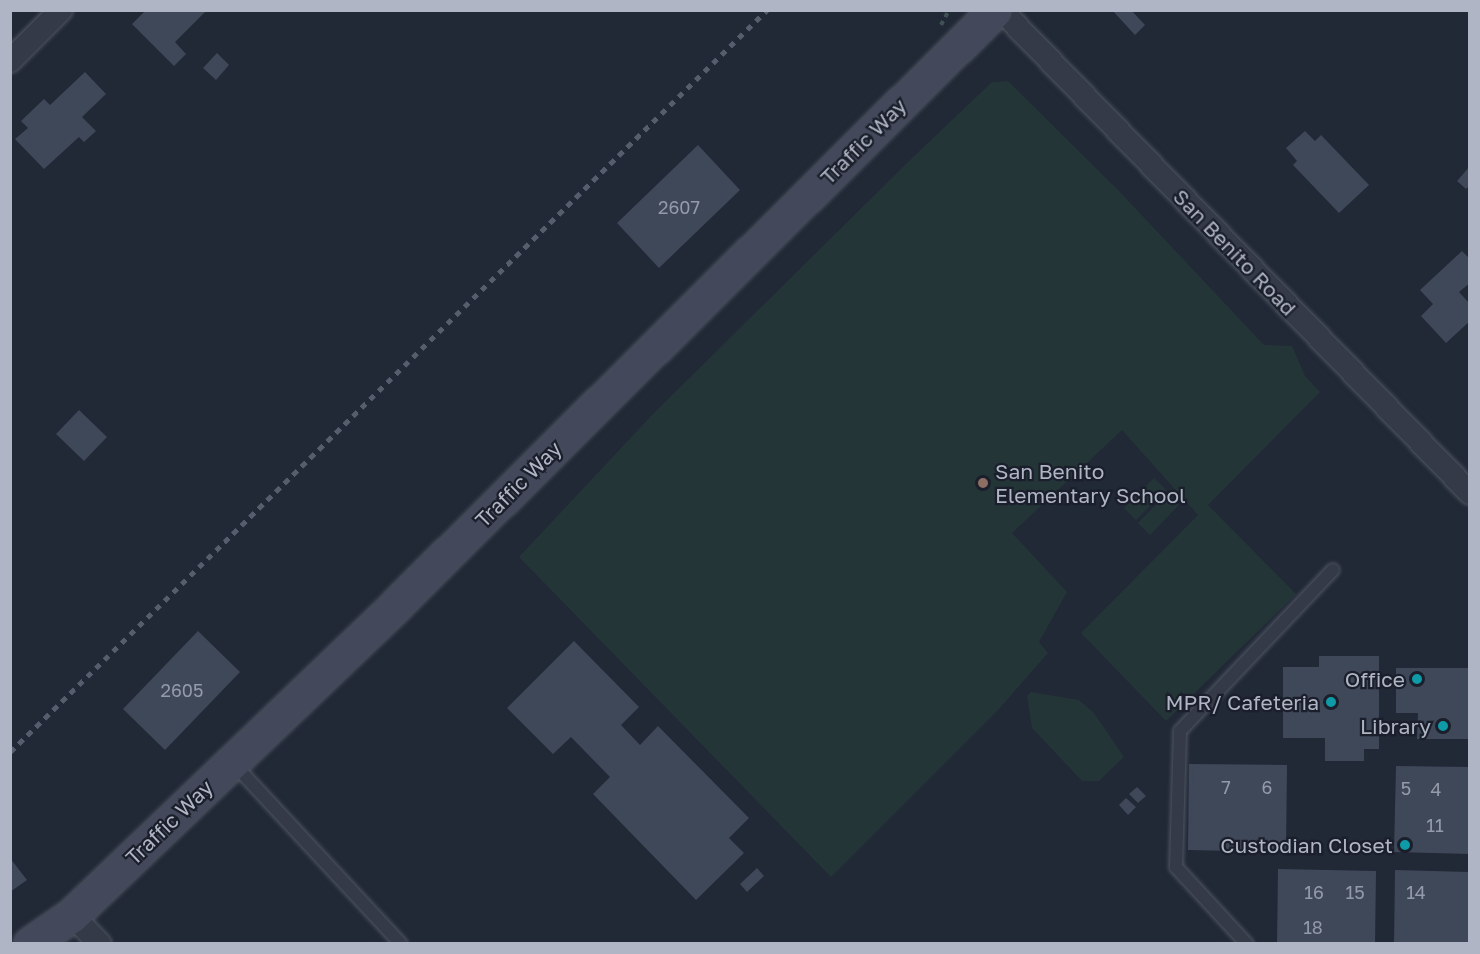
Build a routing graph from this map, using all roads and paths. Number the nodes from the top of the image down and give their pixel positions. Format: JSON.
{"nodes":[{"id":1,"x":61,"y":10,"type":"edge"},
{"id":2,"x":995,"y":10,"type":"edge"},
{"id":3,"x":1002,"y":10,"type":"edge"},
{"id":4,"x":10,"y":61,"type":"edge"},
{"id":5,"x":1470,"y":493,"type":"edge"},
{"id":6,"x":1332,"y":570,"type":"dead end"},
{"id":7,"x":231,"y":762,"type":"junction"},
{"id":8,"x":72,"y":915,"type":"junction"},
{"id":9,"x":30,"y":944,"type":"edge"},
{"id":10,"x":100,"y":944,"type":"edge"},
{"id":11,"x":401,"y":944,"type":"edge"},
{"id":12,"x":1247,"y":944,"type":"edge"}],
"edges":[{"from":1,"to":4,"type":"street"},
{"from":2,"to":7,"type":"street","name":"Traffic Way"},
{"from":3,"to":5,"type":"street","name":"San Benito Road"},
{"from":6,"to":12,"type":"lane"},
{"from":7,"to":8,"type":"street","name":"Traffic Way"},
{"from":7,"to":11,"type":"lane"},
{"from":8,"to":9,"type":"street","name":"Traffic Way"},
{"from":8,"to":10,"type":"street"}]}
